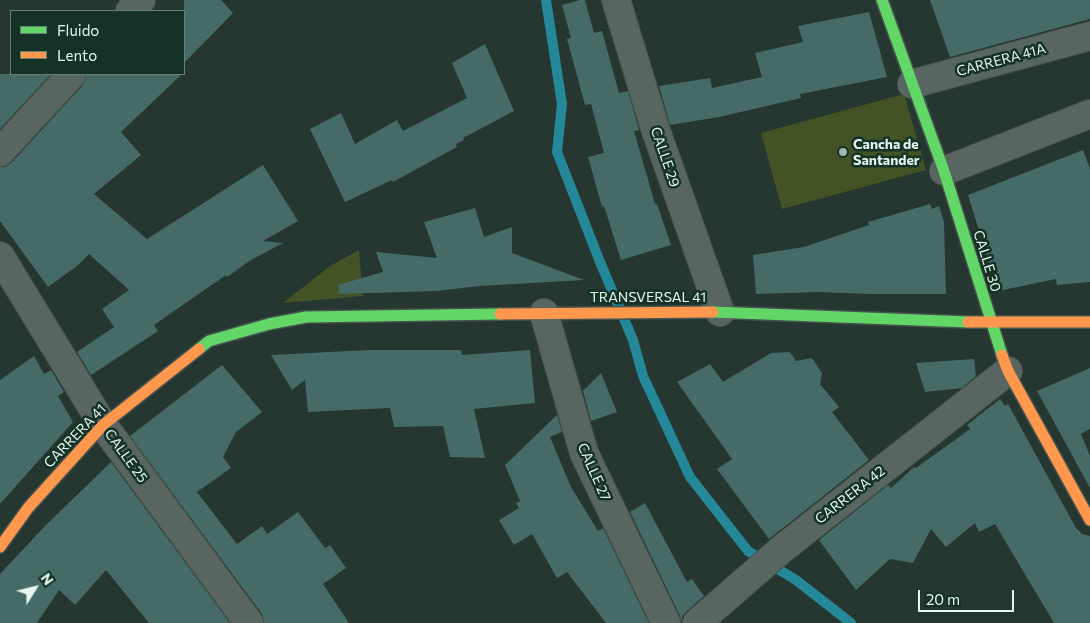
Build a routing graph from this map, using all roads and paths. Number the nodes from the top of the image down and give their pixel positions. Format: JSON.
{"nodes":[{"id":1,"x":140,"y":0,"type":"edge"},
{"id":2,"x":616,"y":0,"type":"edge"},
{"id":3,"x":882,"y":0,"type":"edge"},
{"id":4,"x":131,"y":10,"type":"edge"},
{"id":5,"x":1090,"y":36,"type":"edge"},
{"id":6,"x":71,"y":75,"type":"edge"},
{"id":7,"x":912,"y":84,"type":"junction"},
{"id":8,"x":1090,"y":114,"type":"edge"},
{"id":9,"x":0,"y":152,"type":"edge"},
{"id":10,"x":944,"y":171,"type":"junction"},
{"id":11,"x":0,"y":256,"type":"edge"},
{"id":12,"x":544,"y":312,"type":"junction"},
{"id":13,"x":720,"y":312,"type":"junction"},
{"id":14,"x":1090,"y":322,"type":"edge"},
{"id":15,"x":991,"y":323,"type":"junction"},
{"id":16,"x":209,"y":341,"type":"joint"},
{"id":17,"x":1008,"y":371,"type":"junction"},
{"id":18,"x":104,"y":425,"type":"junction"},
{"id":19,"x":1090,"y":520,"type":"edge"},
{"id":20,"x":0,"y":547,"type":"edge"},
{"id":21,"x":249,"y":623,"type":"edge"},
{"id":22,"x":666,"y":623,"type":"edge"},
{"id":23,"x":697,"y":623,"type":"edge"}],
"edges":[{"from":1,"to":4,"type":"street"},
{"from":2,"to":13,"type":"street","name":"CALLE 29"},
{"from":3,"to":7,"type":"street","name":"CALLE 30"},
{"from":5,"to":7,"type":"street","name":"CARRERA 41A"},
{"from":6,"to":9,"type":"street"},
{"from":7,"to":10,"type":"street","name":"CALLE 30"},
{"from":8,"to":10,"type":"street"},
{"from":10,"to":15,"type":"street","name":"CALLE 30"},
{"from":11,"to":18,"type":"street","name":"CALLE 25"},
{"from":12,"to":13,"type":"street","name":"TRANSVERSAL 41"},
{"from":12,"to":16,"type":"street","name":"TRANSVERSAL 41"},
{"from":12,"to":22,"type":"street","name":"CALLE 27"},
{"from":13,"to":15,"type":"street","name":"TRANSVERSAL 41"},
{"from":14,"to":15,"type":"street","name":"TRANSVERSAL 41"},
{"from":15,"to":17,"type":"street","name":"CALLE 30"},
{"from":16,"to":18,"type":"street","name":"CARRERA 41"},
{"from":17,"to":19,"type":"street","name":"CALLE 30"},
{"from":17,"to":23,"type":"street","name":"CARRERA 42"},
{"from":18,"to":20,"type":"street","name":"CARRERA 41"},
{"from":18,"to":21,"type":"street","name":"CALLE 25"}]}
